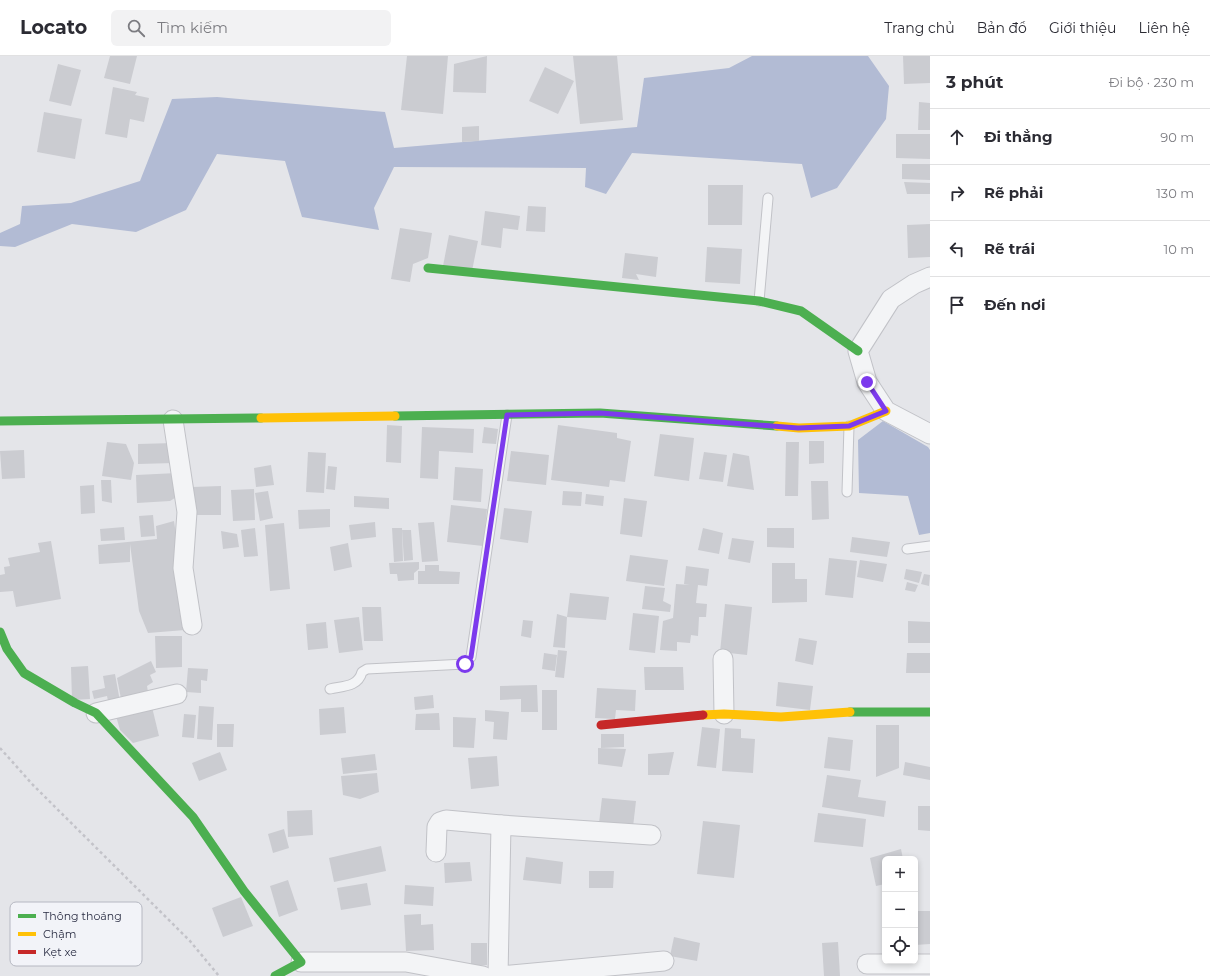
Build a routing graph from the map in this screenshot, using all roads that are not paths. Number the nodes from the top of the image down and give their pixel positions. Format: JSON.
{"nodes":[{"id":1,"x":768,"y":198,"type":"dead end"},
{"id":2,"x":428,"y":268,"type":"dead end"},
{"id":3,"x":930,"y":277,"type":"edge"},
{"id":4,"x":759,"y":301,"type":"junction"},
{"id":5,"x":858,"y":351,"type":"junction"},
{"id":6,"x":886,"y":411,"type":"junction"},
{"id":7,"x":507,"y":415,"type":"junction"},
{"id":8,"x":172,"y":420,"type":"junction"},
{"id":9,"x":0,"y":421,"type":"edge"},
{"id":10,"x":849,"y":426,"type":"junction"},
{"id":11,"x":930,"y":434,"type":"edge"},
{"id":12,"x":847,"y":492,"type":"dead end"},
{"id":13,"x":930,"y":546,"type":"edge"},
{"id":14,"x":907,"y":550,"type":"dead end"},
{"id":15,"x":192,"y":625,"type":"dead end"},
{"id":16,"x":0,"y":632,"type":"edge"},
{"id":17,"x":723,"y":659,"type":"dead end"},
{"id":18,"x":330,"y":689,"type":"dead end"},
{"id":19,"x":177,"y":694,"type":"dead end"},
{"id":20,"x":930,"y":712,"type":"edge"},
{"id":21,"x":96,"y":713,"type":"junction"},
{"id":22,"x":724,"y":714,"type":"junction"},
{"id":23,"x":601,"y":725,"type":"dead end"},
{"id":24,"x":501,"y":825,"type":"junction"},
{"id":25,"x":651,"y":835,"type":"dead end"},
{"id":26,"x":436,"y":852,"type":"dead end"},
{"id":27,"x":664,"y":961,"type":"dead end"},
{"id":28,"x":300,"y":962,"type":"junction"},
{"id":29,"x":867,"y":964,"type":"dead end"},
{"id":30,"x":930,"y":964,"type":"edge"},
{"id":31,"x":606,"y":971,"type":"edge"},
{"id":32,"x":275,"y":976,"type":"edge"},
{"id":33,"x":482,"y":976,"type":"edge"},
{"id":34,"x":498,"y":976,"type":"edge"}],
"edges":[{"from":1,"to":4,"type":"lane"},
{"from":2,"to":4,"type":"street"},
{"from":3,"to":5,"type":"street"},
{"from":4,"to":5,"type":"street"},
{"from":5,"to":6,"type":"street"},
{"from":6,"to":10,"type":"street"},
{"from":6,"to":11,"type":"street"},
{"from":7,"to":8,"type":"street"},
{"from":7,"to":10,"type":"street"},
{"from":7,"to":18,"type":"lane"},
{"from":8,"to":9,"type":"street"},
{"from":8,"to":15,"type":"street"},
{"from":10,"to":12,"type":"lane"},
{"from":13,"to":14,"type":"lane"},
{"from":16,"to":21,"type":"street"},
{"from":17,"to":22,"type":"street"},
{"from":19,"to":21,"type":"street"},
{"from":20,"to":22,"type":"street"},
{"from":21,"to":28,"type":"street"},
{"from":22,"to":23,"type":"street"},
{"from":24,"to":25,"type":"street"},
{"from":24,"to":26,"type":"street"},
{"from":24,"to":34,"type":"street"},
{"from":27,"to":31,"type":"street"},
{"from":28,"to":32,"type":"street"},
{"from":28,"to":33,"type":"street"},
{"from":29,"to":30,"type":"street"},
{"from":31,"to":34,"type":"street"}]}
